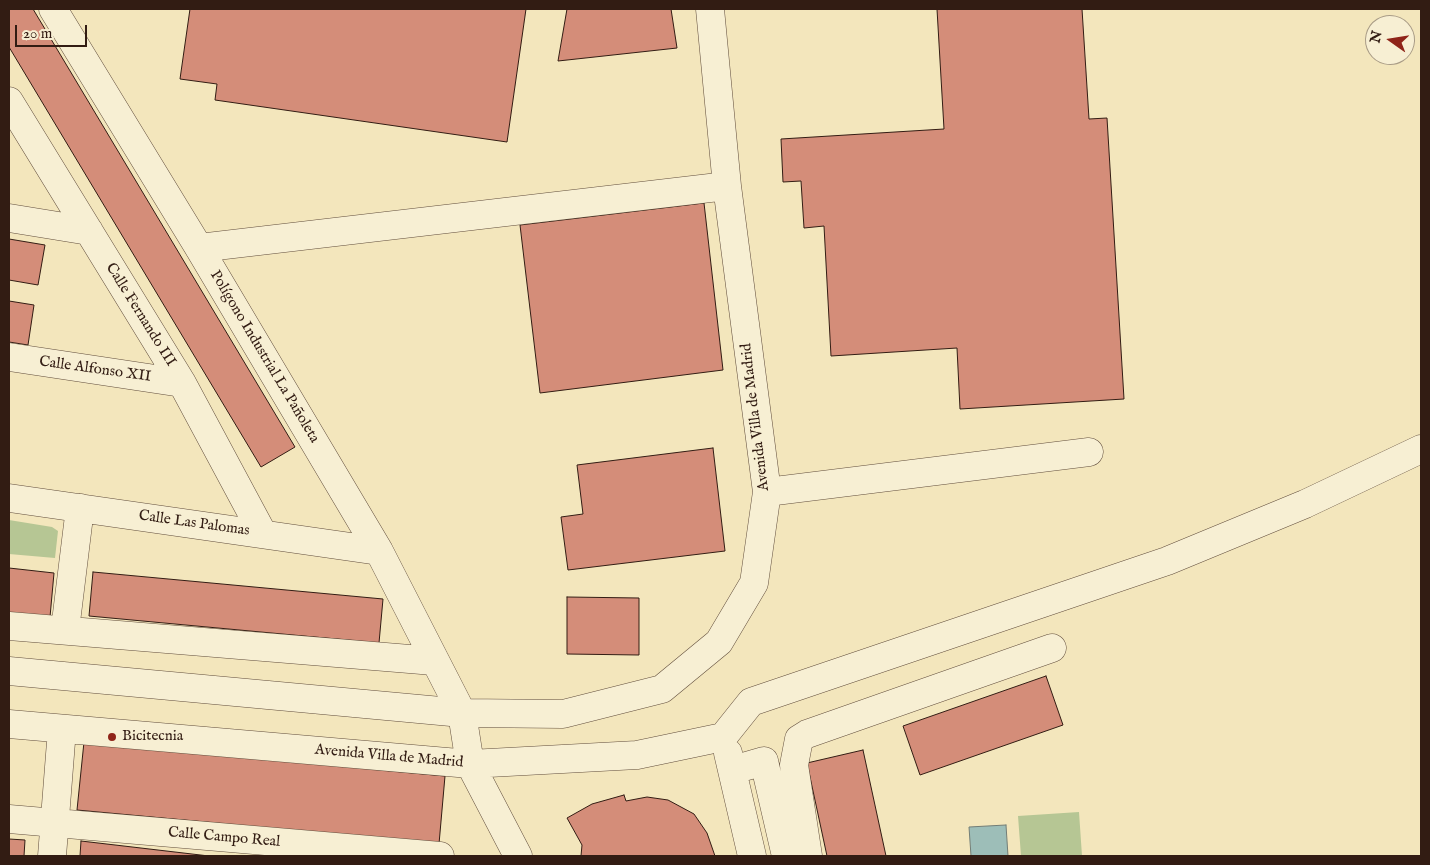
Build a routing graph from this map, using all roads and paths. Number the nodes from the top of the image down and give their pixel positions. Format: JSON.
{"nodes":[{"id":1,"x":53,"y":9,"type":"edge"},
{"id":2,"x":710,"y":9,"type":"edge"},
{"id":3,"x":9,"y":101,"type":"edge"},
{"id":4,"x":727,"y":186,"type":"junction"},
{"id":5,"x":9,"y":218,"type":"edge"},
{"id":6,"x":89,"y":231,"type":"junction"},
{"id":7,"x":199,"y":248,"type":"junction"},
{"id":8,"x":9,"y":357,"type":"edge"},
{"id":9,"x":182,"y":383,"type":"junction"},
{"id":10,"x":1421,"y":449,"type":"edge"},
{"id":11,"x":1089,"y":452,"type":"dead end"},
{"id":12,"x":767,"y":492,"type":"junction"},
{"id":13,"x":9,"y":498,"type":"edge"},
{"id":14,"x":80,"y":508,"type":"junction"},
{"id":15,"x":264,"y":534,"type":"junction"},
{"id":16,"x":379,"y":551,"type":"junction"},
{"id":17,"x":9,"y":626,"type":"edge"},
{"id":18,"x":65,"y":630,"type":"junction"},
{"id":19,"x":1052,"y":648,"type":"dead end"},
{"id":20,"x":434,"y":661,"type":"junction"},
{"id":21,"x":9,"y":670,"type":"edge"},
{"id":22,"x":462,"y":713,"type":"junction"},
{"id":23,"x":9,"y":724,"type":"edge"},
{"id":24,"x":62,"y":729,"type":"junction"},
{"id":25,"x":723,"y":737,"type":"junction"},
{"id":26,"x":470,"y":764,"type":"junction"},
{"id":27,"x":733,"y":770,"type":"junction"},
{"id":28,"x":9,"y":820,"type":"edge"},
{"id":29,"x":55,"y":823,"type":"junction"},
{"id":30,"x":52,"y":856,"type":"edge"},
{"id":31,"x":440,"y":856,"type":"edge"},
{"id":32,"x":518,"y":856,"type":"edge"},
{"id":33,"x":752,"y":856,"type":"edge"},
{"id":34,"x":786,"y":856,"type":"edge"},
{"id":35,"x":808,"y":856,"type":"edge"}],
"edges":[{"from":1,"to":7,"type":"street","name":"Polígono Industrial La Pañoleta"},
{"from":2,"to":4,"type":"street","name":"Avenida Villa de Madrid"},
{"from":3,"to":6,"type":"street","name":"Calle Fernando III"},
{"from":4,"to":7,"type":"street"},
{"from":4,"to":12,"type":"street","name":"Avenida Villa de Madrid"},
{"from":5,"to":6,"type":"street"},
{"from":6,"to":9,"type":"street","name":"Calle Fernando III"},
{"from":7,"to":16,"type":"street","name":"Polígono Industrial La Pañoleta"},
{"from":8,"to":9,"type":"street","name":"Calle Alfonso XII"},
{"from":9,"to":15,"type":"street","name":"Calle Fernando III"},
{"from":10,"to":25,"type":"street"},
{"from":11,"to":12,"type":"street"},
{"from":12,"to":22,"type":"street","name":"Avenida Villa de Madrid"},
{"from":13,"to":14,"type":"street","name":"Calle Las Palomas"},
{"from":14,"to":15,"type":"street","name":"Calle Las Palomas"},
{"from":14,"to":18,"type":"street"},
{"from":15,"to":16,"type":"street","name":"Calle Las Palomas"},
{"from":16,"to":20,"type":"street","name":"Polígono Industrial La Pañoleta"},
{"from":17,"to":18,"type":"street"},
{"from":18,"to":20,"type":"street"},
{"from":19,"to":35,"type":"street"},
{"from":20,"to":22,"type":"street","name":"Polígono Industrial La Pañoleta"},
{"from":21,"to":22,"type":"street","name":"Avenida Villa de Madrid"},
{"from":22,"to":26,"type":"street","name":"Polígono Industrial La Pañoleta"},
{"from":23,"to":24,"type":"street","name":"Avenida Villa de Madrid"},
{"from":24,"to":26,"type":"street","name":"Avenida Villa de Madrid"},
{"from":24,"to":29,"type":"street"},
{"from":25,"to":26,"type":"street","name":"Avenida Villa de Madrid"},
{"from":25,"to":27,"type":"street"},
{"from":26,"to":32,"type":"street","name":"Polígono Industrial La Pañoleta"},
{"from":27,"to":33,"type":"street"},
{"from":27,"to":34,"type":"street"},
{"from":28,"to":29,"type":"street","name":"Calle Campo Real"},
{"from":29,"to":30,"type":"street"},
{"from":29,"to":31,"type":"street","name":"Calle Campo Real"}]}
